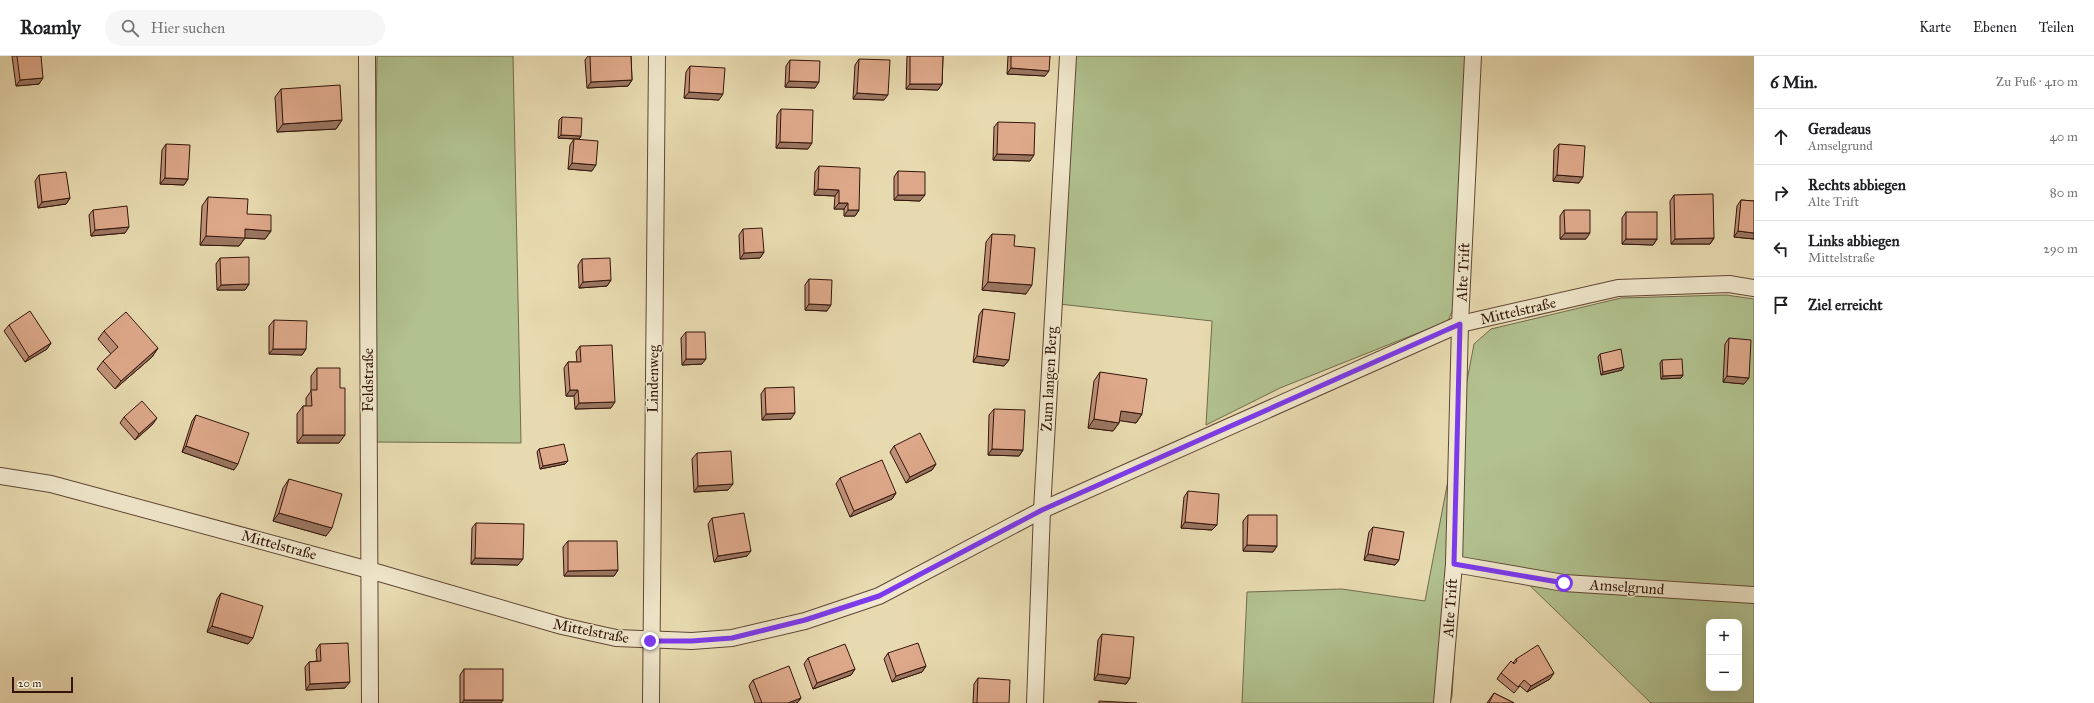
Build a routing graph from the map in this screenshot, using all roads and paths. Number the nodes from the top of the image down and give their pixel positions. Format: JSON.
{"nodes":[{"id":1,"x":367,"y":56,"type":"edge"},
{"id":2,"x":657,"y":56,"type":"edge"},
{"id":3,"x":1068,"y":56,"type":"edge"},
{"id":4,"x":1473,"y":56,"type":"edge"},
{"id":5,"x":1754,"y":288,"type":"edge"},
{"id":6,"x":1460,"y":324,"type":"junction"},
{"id":7,"x":0,"y":476,"type":"edge"},
{"id":8,"x":1042,"y":510,"type":"junction"},
{"id":9,"x":1454,"y":564,"type":"junction"},
{"id":10,"x":369,"y":570,"type":"junction"},
{"id":11,"x":1754,"y":595,"type":"edge"},
{"id":12,"x":650,"y":641,"type":"junction"},
{"id":13,"x":370,"y":703,"type":"edge"},
{"id":14,"x":651,"y":703,"type":"edge"},
{"id":15,"x":1035,"y":703,"type":"edge"},
{"id":16,"x":1442,"y":703,"type":"edge"}],
"edges":[{"from":1,"to":10,"type":"street","name":"Feldstraße"},
{"from":2,"to":12,"type":"street","name":"Lindenweg"},
{"from":3,"to":8,"type":"street","name":"Zum langen Berg"},
{"from":4,"to":6,"type":"street","name":"Alte Trift"},
{"from":5,"to":6,"type":"street","name":"Mittelstraße"},
{"from":6,"to":8,"type":"street","name":"Mittelstraße"},
{"from":6,"to":9,"type":"street","name":"Alte Trift"},
{"from":7,"to":10,"type":"street","name":"Mittelstraße"},
{"from":8,"to":12,"type":"street","name":"Mittelstraße"},
{"from":8,"to":15,"type":"street","name":"Zum langen Berg"},
{"from":9,"to":11,"type":"street","name":"Amselgrund"},
{"from":9,"to":16,"type":"street","name":"Alte Trift"},
{"from":10,"to":12,"type":"street","name":"Mittelstraße"},
{"from":10,"to":13,"type":"street","name":"Feldstraße"},
{"from":12,"to":14,"type":"street","name":"Lindenweg"}]}
